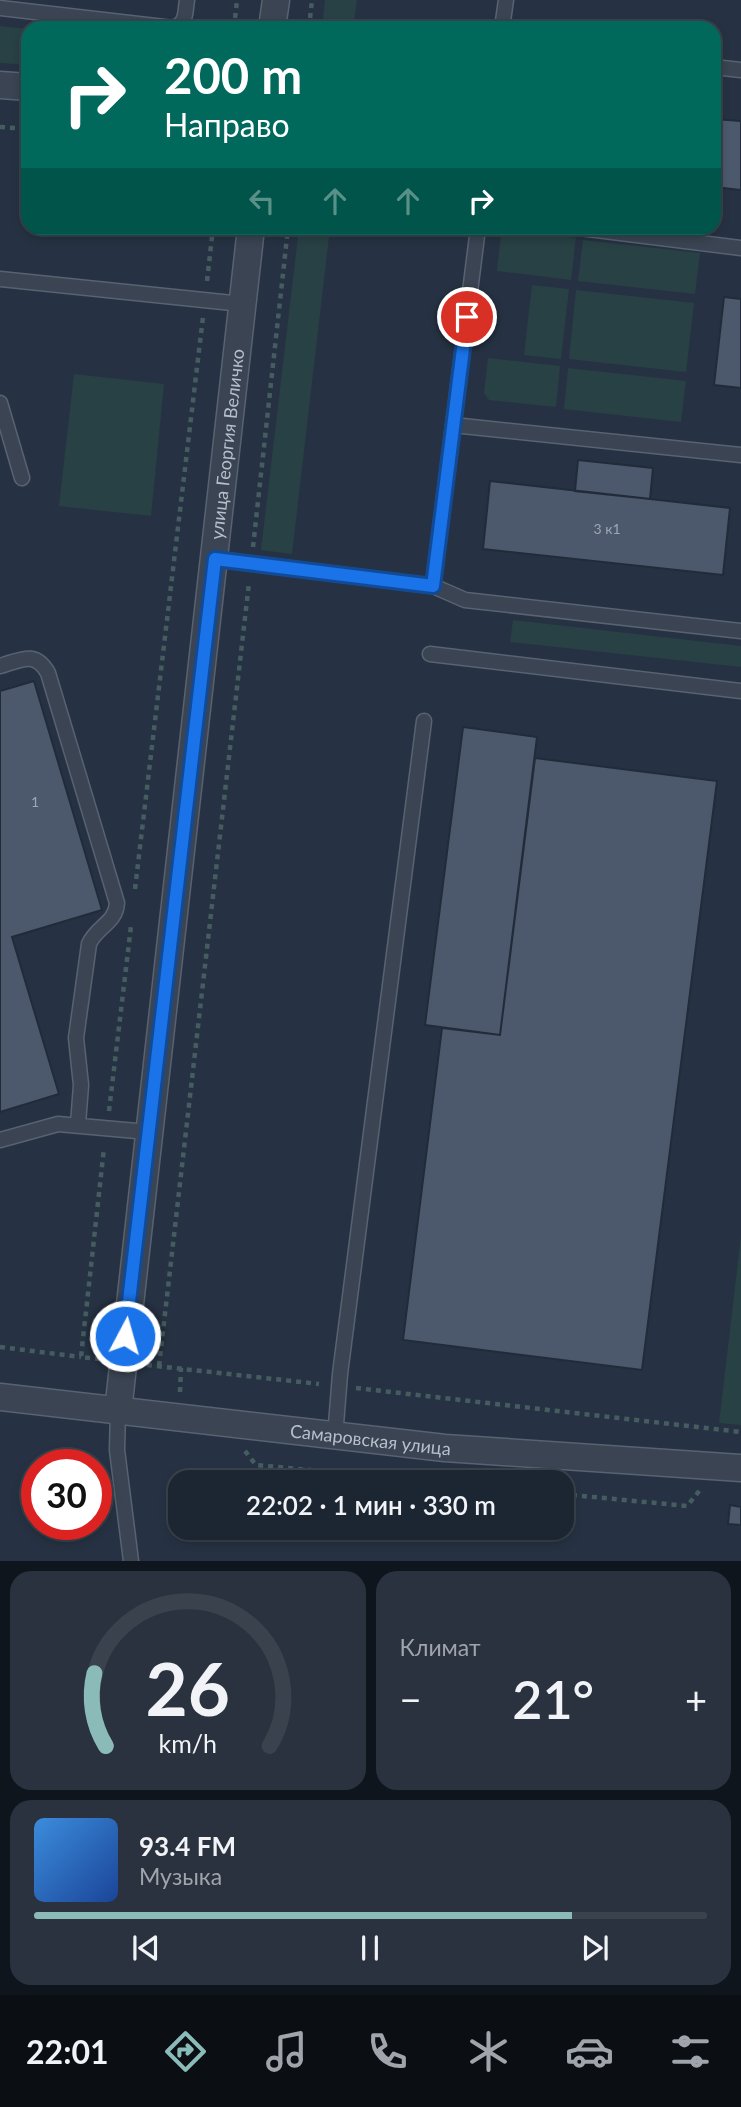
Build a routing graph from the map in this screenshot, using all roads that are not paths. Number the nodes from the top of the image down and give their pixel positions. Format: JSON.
{"nodes":[{"id":1,"x":187,"y":0,"type":"edge"},
{"id":2,"x":275,"y":0,"type":"edge"},
{"id":3,"x":506,"y":0,"type":"edge"},
{"id":4,"x":0,"y":8,"type":"edge"},
{"id":5,"x":118,"y":21,"type":"edge"},
{"id":6,"x":184,"y":21,"type":"edge"},
{"id":7,"x":273,"y":21,"type":"edge"},
{"id":8,"x":503,"y":21,"type":"edge"},
{"id":9,"x":721,"y":68,"type":"edge"},
{"id":10,"x":741,"y":70,"type":"edge"},
{"id":11,"x":0,"y":85,"type":"edge"},
{"id":12,"x":21,"y":86,"type":"edge"},
{"id":13,"x":250,"y":235,"type":"edge"},
{"id":14,"x":477,"y":235,"type":"edge"},
{"id":15,"x":636,"y":235,"type":"edge"},
{"id":16,"x":741,"y":248,"type":"edge"},
{"id":17,"x":0,"y":279,"type":"edge"},
{"id":18,"x":242,"y":304,"type":"junction"},
{"id":19,"x":0,"y":403,"type":"edge"},
{"id":20,"x":453,"y":425,"type":"junction"},
{"id":21,"x":741,"y":455,"type":"edge"},
{"id":22,"x":22,"y":478,"type":"dead end"},
{"id":23,"x":215,"y":559,"type":"junction"},
{"id":24,"x":433,"y":586,"type":"junction"},
{"id":25,"x":741,"y":631,"type":"edge"},
{"id":26,"x":430,"y":654,"type":"dead end"},
{"id":27,"x":0,"y":666,"type":"edge"},
{"id":28,"x":741,"y":691,"type":"edge"},
{"id":29,"x":424,"y":721,"type":"dead end"},
{"id":30,"x":78,"y":1124,"type":"junction"},
{"id":31,"x":148,"y":1132,"type":"junction"},
{"id":32,"x":0,"y":1140,"type":"edge"},
{"id":33,"x":0,"y":1397,"type":"edge"},
{"id":34,"x":118,"y":1411,"type":"junction"},
{"id":35,"x":335,"y":1437,"type":"junction"},
{"id":36,"x":741,"y":1468,"type":"edge"},
{"id":37,"x":131,"y":1561,"type":"edge"}],
"edges":[{"from":1,"to":6,"type":"lane"},
{"from":2,"to":7,"type":"street"},
{"from":3,"to":8,"type":"lane"},
{"from":4,"to":5,"type":"lane"},
{"from":9,"to":10,"type":"lane"},
{"from":11,"to":12,"type":"street"},
{"from":13,"to":18,"type":"street","name":"улица Георгия Величко"},
{"from":14,"to":20,"type":"lane"},
{"from":15,"to":16,"type":"lane"},
{"from":17,"to":18,"type":"lane"},
{"from":18,"to":23,"type":"street","name":"улица Георгия Величко"},
{"from":19,"to":22,"type":"lane"},
{"from":20,"to":21,"type":"lane"},
{"from":20,"to":24,"type":"lane"},
{"from":23,"to":24,"type":"lane"},
{"from":23,"to":31,"type":"street","name":"улица Георгия Величко"},
{"from":24,"to":25,"type":"lane"},
{"from":26,"to":28,"type":"lane"},
{"from":27,"to":30,"type":"lane"},
{"from":29,"to":35,"type":"lane"},
{"from":30,"to":31,"type":"lane"},
{"from":30,"to":32,"type":"lane"},
{"from":31,"to":34,"type":"street","name":"улица Георгия Величко"},
{"from":33,"to":34,"type":"street","name":"Самаровская улица"},
{"from":34,"to":35,"type":"street","name":"Самаровская улица"},
{"from":34,"to":37,"type":"lane"},
{"from":35,"to":36,"type":"street","name":"Самаровская улица"}]}
